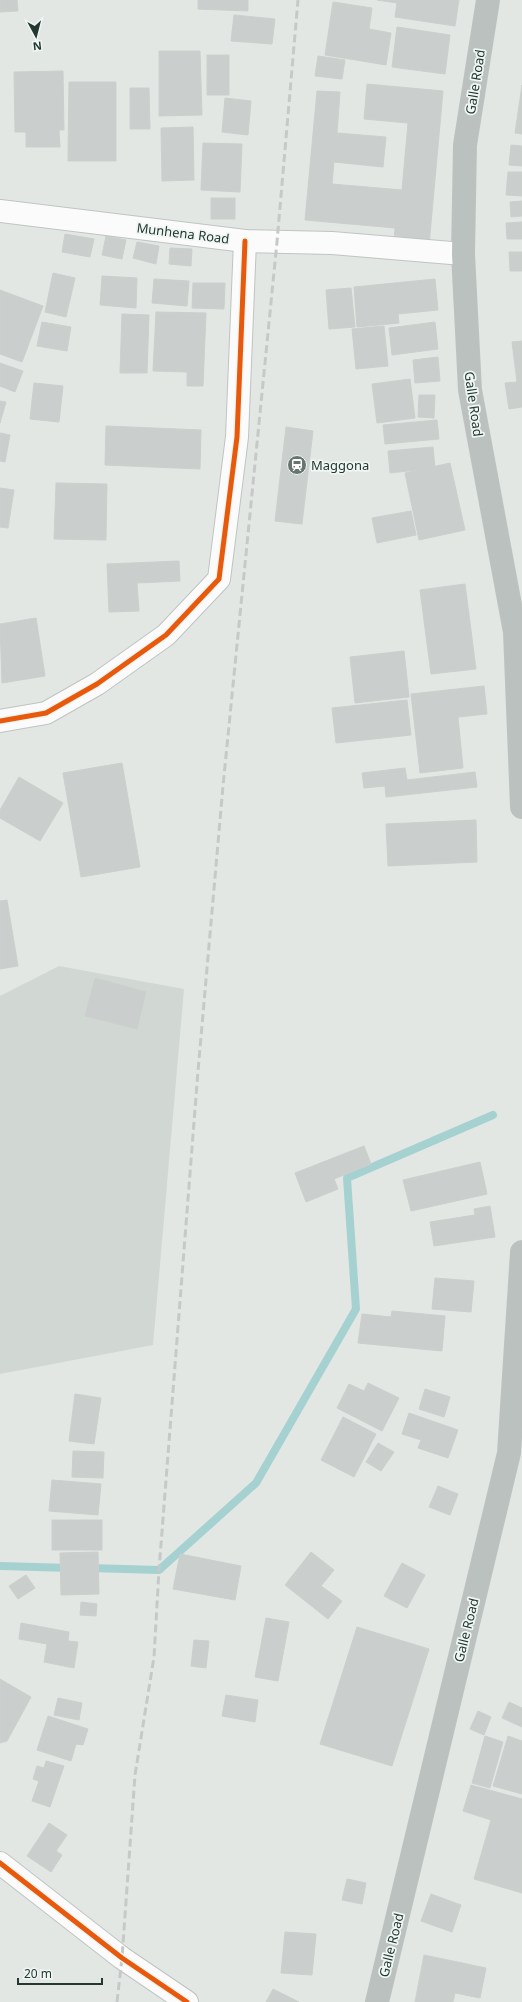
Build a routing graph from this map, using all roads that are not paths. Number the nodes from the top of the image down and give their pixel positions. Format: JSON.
{"nodes":[{"id":1,"x":488,"y":0,"type":"edge"},
{"id":2,"x":0,"y":211,"type":"edge"},
{"id":3,"x":245,"y":241,"type":"junction"},
{"id":4,"x":463,"y":254,"type":"junction"},
{"id":5,"x":518,"y":632,"type":"edge"},
{"id":6,"x":0,"y":721,"type":"edge"},
{"id":7,"x":522,"y":807,"type":"edge"},
{"id":8,"x":522,"y":1252,"type":"edge"},
{"id":9,"x":0,"y":1863,"type":"edge"},
{"id":10,"x":187,"y":2002,"type":"edge"},
{"id":11,"x":377,"y":2002,"type":"edge"}],
"edges":[{"from":1,"to":4,"type":"highway","name":"Galle Road"},
{"from":2,"to":3,"type":"street","name":"Munhena Road"},
{"from":3,"to":4,"type":"street","name":"Munhena Road"},
{"from":3,"to":6,"type":"street"},
{"from":4,"to":5,"type":"highway","name":"Galle Road"},
{"from":5,"to":7,"type":"highway","name":"Galle Road"},
{"from":8,"to":11,"type":"highway","name":"Galle Road"},
{"from":9,"to":10,"type":"street"}]}
